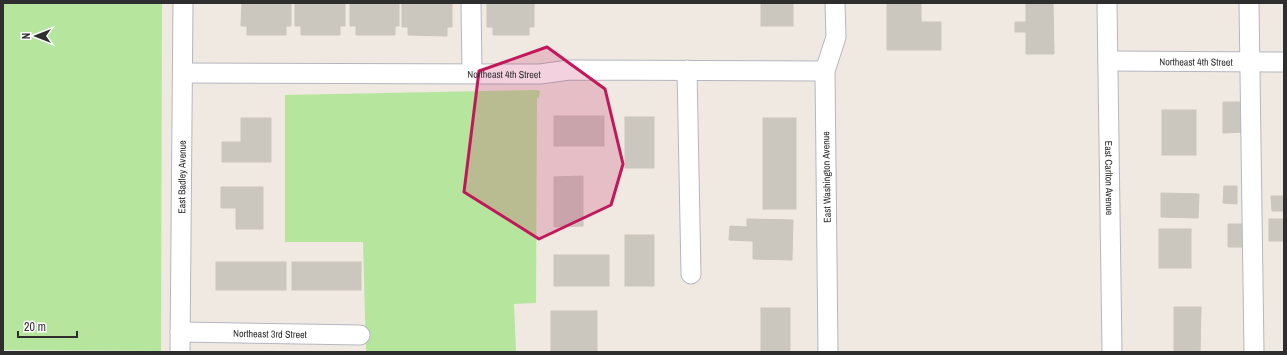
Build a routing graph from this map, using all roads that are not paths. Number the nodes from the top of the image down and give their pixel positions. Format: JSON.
{"nodes":[{"id":1,"x":183,"y":3,"type":"edge"},
{"id":2,"x":471,"y":3,"type":"edge"},
{"id":3,"x":835,"y":3,"type":"edge"},
{"id":4,"x":1107,"y":3,"type":"edge"},
{"id":5,"x":1249,"y":3,"type":"edge"},
{"id":6,"x":1108,"y":61,"type":"junction"},
{"id":7,"x":1250,"y":62,"type":"junction"},
{"id":8,"x":1284,"y":62,"type":"edge"},
{"id":9,"x":687,"y":70,"type":"junction"},
{"id":10,"x":825,"y":71,"type":"junction"},
{"id":11,"x":183,"y":73,"type":"junction"},
{"id":12,"x":472,"y":73,"type":"junction"},
{"id":13,"x":691,"y":274,"type":"dead end"},
{"id":14,"x":180,"y":332,"type":"junction"},
{"id":15,"x":360,"y":335,"type":"dead end"},
{"id":16,"x":180,"y":352,"type":"edge"},
{"id":17,"x":828,"y":352,"type":"edge"},
{"id":18,"x":1112,"y":352,"type":"edge"},
{"id":19,"x":1254,"y":352,"type":"edge"}],
"edges":[{"from":1,"to":11,"type":"street","name":"East Badley Avenue"},
{"from":2,"to":12,"type":"street"},
{"from":3,"to":10,"type":"street","name":"East Washington Avenue"},
{"from":4,"to":6,"type":"street","name":"East Carlton Avenue"},
{"from":5,"to":7,"type":"street"},
{"from":6,"to":7,"type":"street","name":"Northeast 4th Street"},
{"from":6,"to":18,"type":"street","name":"East Carlton Avenue"},
{"from":7,"to":8,"type":"street","name":"Northeast 4th Street"},
{"from":7,"to":19,"type":"street"},
{"from":9,"to":10,"type":"street","name":"Northeast 4th Street"},
{"from":9,"to":12,"type":"street","name":"Northeast 4th Street"},
{"from":9,"to":13,"type":"street"},
{"from":10,"to":17,"type":"street","name":"East Washington Avenue"},
{"from":11,"to":12,"type":"street","name":"Northeast 4th Street"},
{"from":11,"to":14,"type":"street","name":"East Badley Avenue"},
{"from":14,"to":15,"type":"street","name":"Northeast 3rd Street"},
{"from":14,"to":16,"type":"street","name":"East Badley Avenue"}]}
